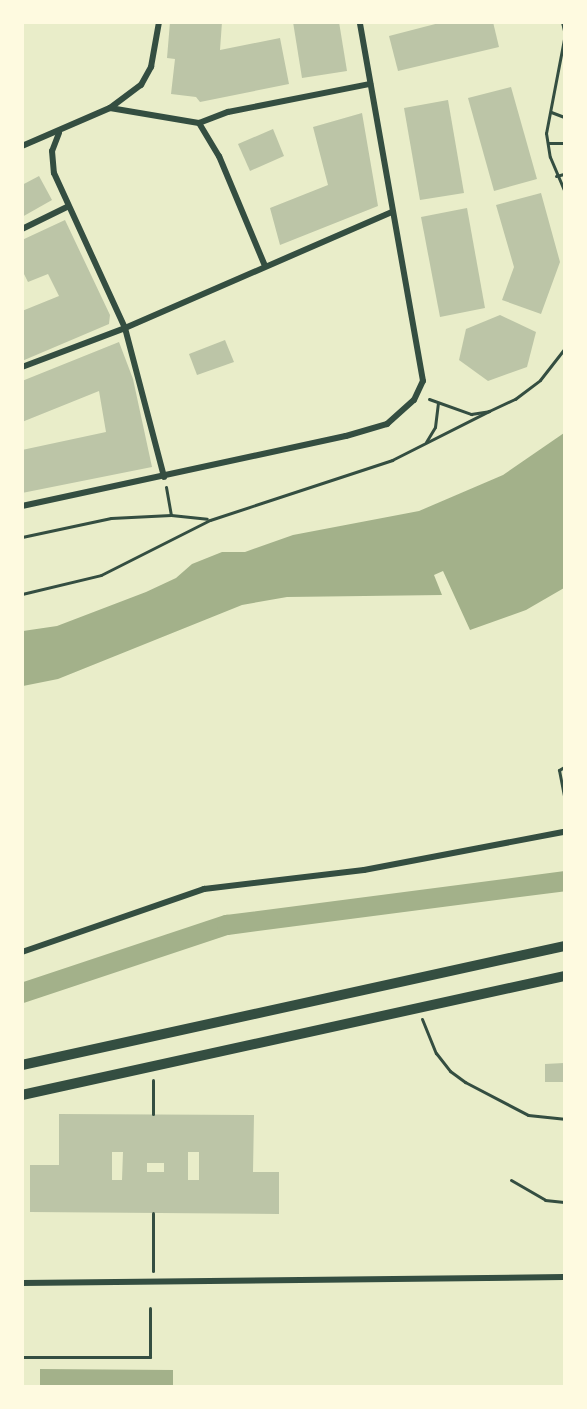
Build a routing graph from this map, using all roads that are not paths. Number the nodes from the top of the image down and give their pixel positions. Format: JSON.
{"nodes":[{"id":1,"x":159,"y":22,"type":"edge"},
{"id":2,"x":360,"y":22,"type":"edge"},
{"id":3,"x":370,"y":84,"type":"junction"},
{"id":4,"x":110,"y":108,"type":"junction"},
{"id":5,"x":199,"y":123,"type":"junction"},
{"id":6,"x":59,"y":133,"type":"junction"},
{"id":7,"x":22,"y":146,"type":"edge"},
{"id":8,"x":67,"y":207,"type":"junction"},
{"id":9,"x":392,"y":212,"type":"junction"},
{"id":10,"x":22,"y":229,"type":"edge"},
{"id":11,"x":265,"y":266,"type":"junction"},
{"id":12,"x":125,"y":328,"type":"junction"},
{"id":13,"x":22,"y":366,"type":"edge"},
{"id":14,"x":164,"y":477,"type":"junction"},
{"id":15,"x":22,"y":507,"type":"edge"},
{"id":16,"x":564,"y":832,"type":"edge"},
{"id":17,"x":564,"y":946,"type":"edge"},
{"id":18,"x":22,"y":952,"type":"edge"},
{"id":19,"x":564,"y":976,"type":"edge"},
{"id":20,"x":22,"y":1065,"type":"edge"},
{"id":21,"x":22,"y":1095,"type":"edge"},
{"id":22,"x":564,"y":1277,"type":"edge"},
{"id":23,"x":22,"y":1283,"type":"edge"}],
"edges":[{"from":1,"to":4,"type":"street"},
{"from":2,"to":3,"type":"street"},
{"from":3,"to":5,"type":"street"},
{"from":3,"to":9,"type":"street"},
{"from":4,"to":5,"type":"street"},
{"from":4,"to":6,"type":"street"},
{"from":5,"to":11,"type":"street"},
{"from":6,"to":7,"type":"street"},
{"from":6,"to":8,"type":"street"},
{"from":8,"to":10,"type":"street"},
{"from":8,"to":12,"type":"street"},
{"from":9,"to":11,"type":"street"},
{"from":9,"to":14,"type":"street"},
{"from":11,"to":12,"type":"street"},
{"from":12,"to":13,"type":"street"},
{"from":12,"to":14,"type":"street"},
{"from":14,"to":15,"type":"street"},
{"from":16,"to":18,"type":"street"},
{"from":17,"to":20,"type":"street"},
{"from":19,"to":21,"type":"street"},
{"from":22,"to":23,"type":"street"}]}
